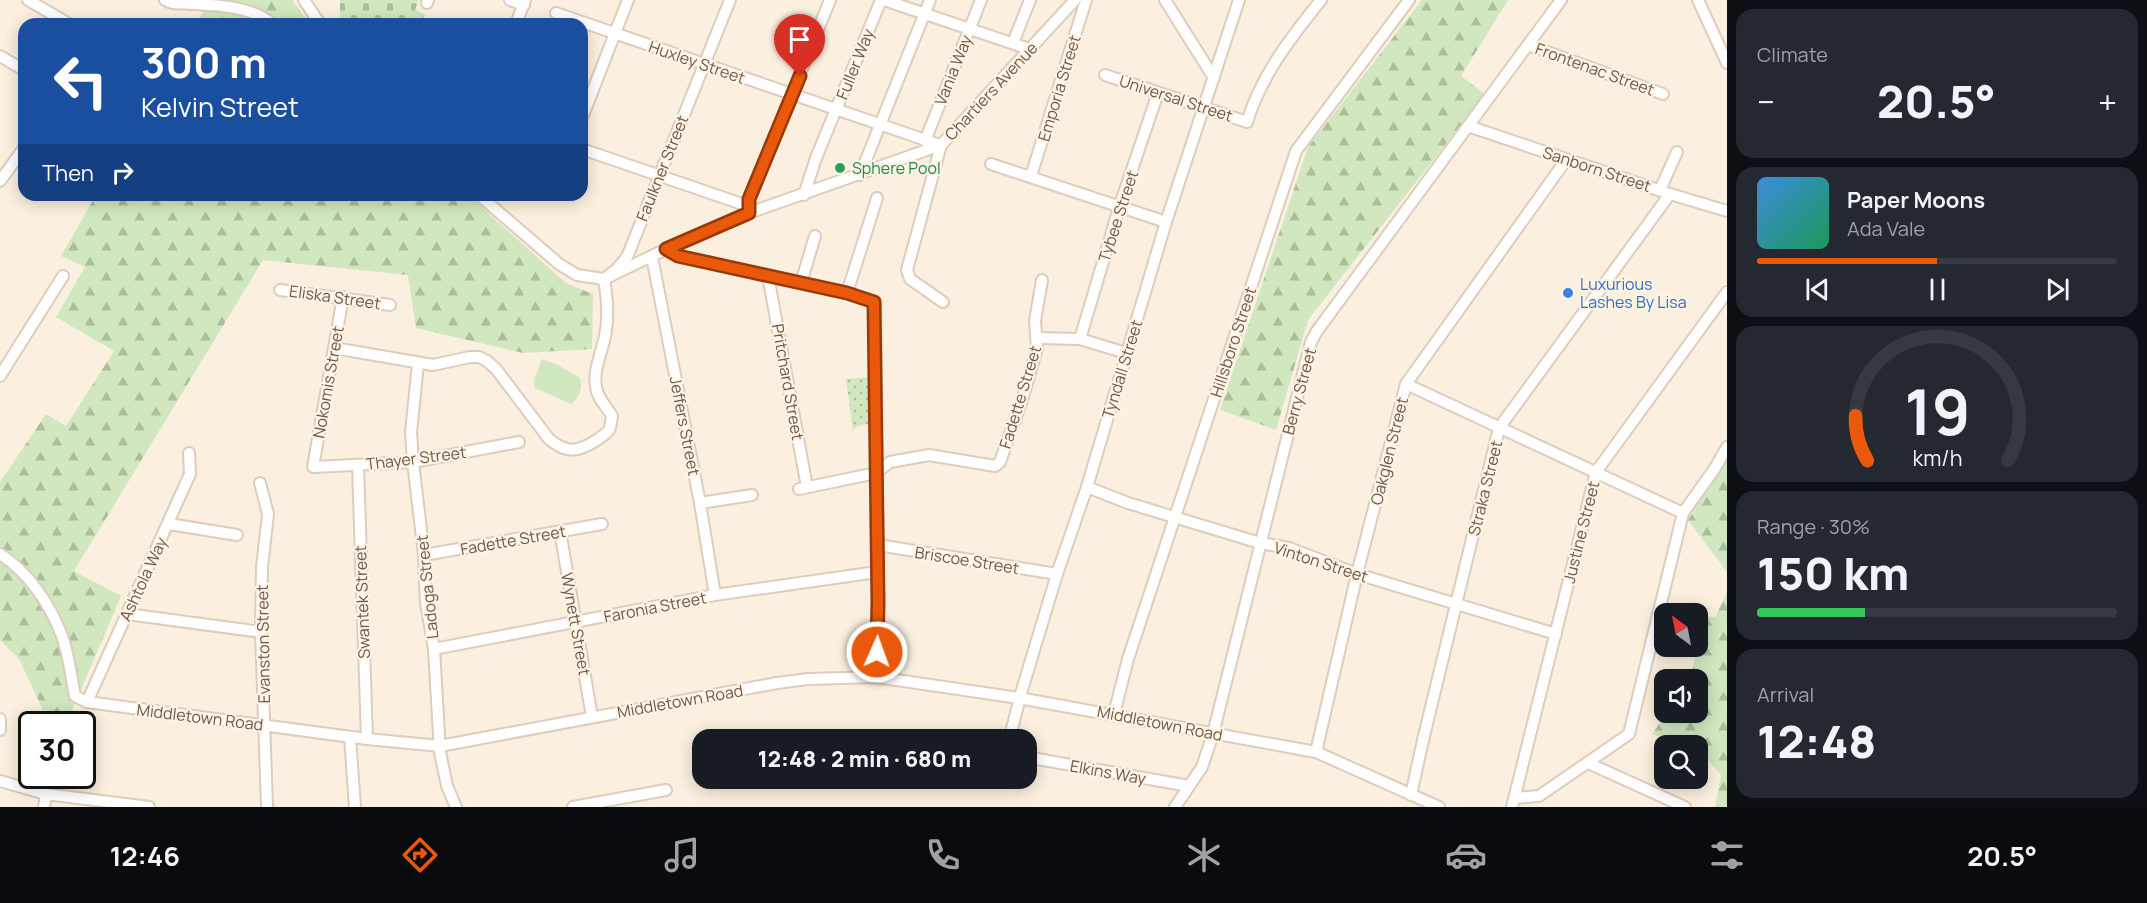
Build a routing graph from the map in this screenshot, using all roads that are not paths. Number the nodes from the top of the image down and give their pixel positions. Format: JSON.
{"nodes":[{"id":1,"x":28,"y":0,"type":"edge"},
{"id":2,"x":165,"y":0,"type":"edge"},
{"id":3,"x":304,"y":0,"type":"edge"},
{"id":4,"x":510,"y":0,"type":"edge"},
{"id":5,"x":628,"y":0,"type":"edge"},
{"id":6,"x":730,"y":0,"type":"edge"},
{"id":7,"x":830,"y":0,"type":"edge"},
{"id":8,"x":883,"y":0,"type":"edge"},
{"id":9,"x":930,"y":0,"type":"edge"},
{"id":10,"x":981,"y":0,"type":"edge"},
{"id":11,"x":1030,"y":0,"type":"edge"},
{"id":12,"x":1075,"y":0,"type":"edge"},
{"id":13,"x":1086,"y":0,"type":"edge"},
{"id":14,"x":1165,"y":0,"type":"edge"},
{"id":15,"x":1227,"y":0,"type":"edge"},
{"id":16,"x":1239,"y":0,"type":"edge"},
{"id":17,"x":1320,"y":0,"type":"edge"},
{"id":18,"x":1409,"y":0,"type":"edge"},
{"id":19,"x":1561,"y":0,"type":"edge"},
{"id":20,"x":1698,"y":0,"type":"edge"},
{"id":21,"x":525,"y":2,"type":"edge"},
{"id":22,"x":1235,"y":11,"type":"junction"},
{"id":23,"x":556,"y":13,"type":"dead end"},
{"id":24,"x":924,"y":13,"type":"junction"},
{"id":25,"x":59,"y":18,"type":"edge"},
{"id":26,"x":264,"y":18,"type":"edge"},
{"id":27,"x":316,"y":18,"type":"edge"},
{"id":28,"x":518,"y":18,"type":"edge"},
{"id":29,"x":570,"y":18,"type":"edge"},
{"id":30,"x":588,"y":24,"type":"edge"},
{"id":31,"x":969,"y":29,"type":"junction"},
{"id":32,"x":615,"y":34,"type":"junction"},
{"id":33,"x":1013,"y":43,"type":"junction"},
{"id":34,"x":1528,"y":45,"type":"junction"},
{"id":35,"x":1029,"y":50,"type":"junction"},
{"id":36,"x":0,"y":56,"type":"edge"},
{"id":37,"x":1727,"y":63,"type":"edge"},
{"id":38,"x":704,"y":65,"type":"junction"},
{"id":39,"x":18,"y":66,"type":"edge"},
{"id":40,"x":1105,"y":75,"type":"dead end"},
{"id":41,"x":1214,"y":78,"type":"junction"},
{"id":42,"x":1158,"y":93,"type":"junction"},
{"id":43,"x":1663,"y":94,"type":"dead end"},
{"id":44,"x":792,"y":95,"type":"junction"},
{"id":45,"x":588,"y":103,"type":"edge"},
{"id":46,"x":1204,"y":108,"type":"junction"},
{"id":47,"x":836,"y":110,"type":"junction"},
{"id":48,"x":881,"y":125,"type":"junction"},
{"id":49,"x":1468,"y":126,"type":"junction"},
{"id":50,"x":925,"y":141,"type":"junction"},
{"id":51,"x":941,"y":146,"type":"junction"},
{"id":52,"x":588,"y":151,"type":"edge"},
{"id":53,"x":1677,"y":152,"type":"dead end"},
{"id":54,"x":18,"y":153,"type":"edge"},
{"id":55,"x":1566,"y":160,"type":"junction"},
{"id":56,"x":991,"y":164,"type":"dead end"},
{"id":57,"x":4,"y":166,"type":"edge"},
{"id":58,"x":860,"y":175,"type":"junction"},
{"id":59,"x":659,"y":176,"type":"junction"},
{"id":60,"x":1031,"y":176,"type":"junction"},
{"id":61,"x":0,"y":181,"type":"edge"},
{"id":62,"x":1665,"y":192,"type":"junction"},
{"id":63,"x":804,"y":195,"type":"junction"},
{"id":64,"x":877,"y":198,"type":"dead end"},
{"id":65,"x":486,"y":201,"type":"edge"},
{"id":66,"x":1119,"y":208,"type":"junction"},
{"id":67,"x":1727,"y":210,"type":"edge"},
{"id":68,"x":749,"y":213,"type":"junction"},
{"id":69,"x":1166,"y":222,"type":"junction"},
{"id":70,"x":815,"y":236,"type":"dead end"},
{"id":71,"x":666,"y":249,"type":"junction"},
{"id":72,"x":652,"y":257,"type":"junction"},
{"id":73,"x":63,"y":276,"type":"dead end"},
{"id":74,"x":768,"y":276,"type":"junction"},
{"id":75,"x":604,"y":279,"type":"junction"},
{"id":76,"x":1042,"y":280,"type":"dead end"},
{"id":77,"x":801,"y":283,"type":"junction"},
{"id":78,"x":280,"y":290,"type":"dead end"},
{"id":79,"x":1727,"y":292,"type":"edge"},
{"id":80,"x":847,"y":293,"type":"junction"},
{"id":81,"x":343,"y":297,"type":"junction"},
{"id":82,"x":943,"y":302,"type":"dead end"},
{"id":83,"x":390,"y":306,"type":"dead end"},
{"id":84,"x":1037,"y":338,"type":"junction"},
{"id":85,"x":1080,"y":339,"type":"junction"},
{"id":86,"x":334,"y":348,"type":"junction"},
{"id":87,"x":1126,"y":353,"type":"junction"},
{"id":88,"x":418,"y":364,"type":"junction"},
{"id":89,"x":0,"y":376,"type":"edge"},
{"id":90,"x":1406,"y":384,"type":"junction"},
{"id":91,"x":1499,"y":428,"type":"junction"},
{"id":92,"x":519,"y":442,"type":"dead end"},
{"id":93,"x":1727,"y":447,"type":"edge"},
{"id":94,"x":189,"y":453,"type":"dead end"},
{"id":95,"x":413,"y":462,"type":"junction"},
{"id":96,"x":358,"y":466,"type":"junction"},
{"id":97,"x":313,"y":467,"type":"joint"},
{"id":98,"x":1596,"y":472,"type":"junction"},
{"id":99,"x":876,"y":473,"type":"junction"},
{"id":100,"x":260,"y":483,"type":"dead end"},
{"id":101,"x":1087,"y":487,"type":"junction"},
{"id":102,"x":803,"y":488,"type":"joint"},
{"id":103,"x":752,"y":495,"type":"dead end"},
{"id":104,"x":700,"y":504,"type":"junction"},
{"id":105,"x":1683,"y":513,"type":"junction"},
{"id":106,"x":1175,"y":518,"type":"junction"},
{"id":107,"x":168,"y":524,"type":"junction"},
{"id":108,"x":602,"y":524,"type":"dead end"},
{"id":109,"x":560,"y":531,"type":"junction"},
{"id":110,"x":237,"y":535,"type":"dead end"},
{"id":111,"x":1260,"y":543,"type":"junction"},
{"id":112,"x":878,"y":545,"type":"junction"},
{"id":113,"x":0,"y":554,"type":"edge"},
{"id":114,"x":424,"y":555,"type":"junction"},
{"id":115,"x":877,"y":572,"type":"junction"},
{"id":116,"x":1057,"y":574,"type":"junction"},
{"id":117,"x":1357,"y":574,"type":"junction"},
{"id":118,"x":715,"y":595,"type":"junction"},
{"id":119,"x":1457,"y":605,"type":"junction"},
{"id":120,"x":127,"y":614,"type":"junction"},
{"id":121,"x":575,"y":622,"type":"junction"},
{"id":122,"x":261,"y":632,"type":"junction"},
{"id":123,"x":1556,"y":634,"type":"junction"},
{"id":124,"x":434,"y":649,"type":"junction"},
{"id":125,"x":876,"y":677,"type":"junction"},
{"id":126,"x":1019,"y":698,"type":"junction"},
{"id":127,"x":87,"y":702,"type":"junction"},
{"id":128,"x":1114,"y":714,"type":"junction"},
{"id":129,"x":592,"y":717,"type":"junction"},
{"id":130,"x":0,"y":719,"type":"edge"},
{"id":131,"x":264,"y":725,"type":"junction"},
{"id":132,"x":1011,"y":729,"type":"edge"},
{"id":133,"x":0,"y":730,"type":"edge"},
{"id":134,"x":1213,"y":734,"type":"junction"},
{"id":135,"x":350,"y":737,"type":"junction"},
{"id":136,"x":367,"y":739,"type":"junction"},
{"id":137,"x":440,"y":747,"type":"junction"},
{"id":138,"x":1316,"y":752,"type":"junction"},
{"id":139,"x":1037,"y":759,"type":"edge"},
{"id":140,"x":1588,"y":762,"type":"junction"},
{"id":141,"x":0,"y":781,"type":"edge"},
{"id":142,"x":1189,"y":786,"type":"junction"},
{"id":143,"x":666,"y":790,"type":"dead end"},
{"id":144,"x":46,"y":794,"type":"junction"},
{"id":145,"x":1411,"y":795,"type":"junction"},
{"id":146,"x":1513,"y":803,"type":"edge"},
{"id":147,"x":44,"y":807,"type":"edge"},
{"id":148,"x":149,"y":807,"type":"edge"},
{"id":149,"x":267,"y":807,"type":"edge"},
{"id":150,"x":355,"y":807,"type":"edge"},
{"id":151,"x":456,"y":807,"type":"edge"},
{"id":152,"x":573,"y":807,"type":"edge"},
{"id":153,"x":1175,"y":807,"type":"edge"},
{"id":154,"x":1439,"y":807,"type":"edge"},
{"id":155,"x":1685,"y":807,"type":"edge"}],
"edges":[{"from":1,"to":25,"type":"street"},
{"from":2,"to":26,"type":"street"},
{"from":3,"to":27,"type":"street"},
{"from":4,"to":21,"type":"street"},
{"from":5,"to":32,"type":"street"},
{"from":6,"to":38,"type":"street","name":"Faulkner Street"},
{"from":7,"to":44,"type":"street"},
{"from":8,"to":24,"type":"street"},
{"from":8,"to":47,"type":"street","name":"Fuller Way"},
{"from":9,"to":24,"type":"street"},
{"from":10,"to":31,"type":"street","name":"Vania Way"},
{"from":11,"to":33,"type":"street"},
{"from":12,"to":35,"type":"street","name":"Chartiers Avenue"},
{"from":13,"to":60,"type":"street","name":"Emporia Street"},
{"from":14,"to":41,"type":"street"},
{"from":15,"to":22,"type":"street"},
{"from":16,"to":22,"type":"street","name":"Tyndall Street"},
{"from":17,"to":46,"type":"street","name":"Universal Street"},
{"from":18,"to":106,"type":"street","name":"Hillsboro Street"},
{"from":19,"to":34,"type":"street","name":"Berry Street"},
{"from":20,"to":37,"type":"street"},
{"from":21,"to":28,"type":"street"},
{"from":22,"to":41,"type":"street","name":"Tyndall Street"},
{"from":23,"to":29,"type":"street","name":"Huxley Street"},
{"from":24,"to":31,"type":"street"},
{"from":24,"to":48,"type":"street"},
{"from":30,"to":32,"type":"street","name":"Huxley Street"},
{"from":31,"to":33,"type":"street"},
{"from":31,"to":50,"type":"street","name":"Vania Way"},
{"from":32,"to":38,"type":"street","name":"Huxley Street"},
{"from":32,"to":45,"type":"street"},
{"from":33,"to":35,"type":"street"},
{"from":34,"to":43,"type":"street","name":"Frontenac Street"},
{"from":34,"to":49,"type":"street","name":"Berry Street"},
{"from":35,"to":51,"type":"street","name":"Chartiers Avenue"},
{"from":36,"to":39,"type":"street"},
{"from":38,"to":44,"type":"street","name":"Huxley Street"},
{"from":38,"to":59,"type":"street","name":"Faulkner Street"},
{"from":40,"to":42,"type":"street","name":"Universal Street"},
{"from":41,"to":46,"type":"street","name":"Tyndall Street"},
{"from":42,"to":46,"type":"street","name":"Universal Street"},
{"from":42,"to":66,"type":"street","name":"Tybee Street"},
{"from":44,"to":47,"type":"street","name":"Huxley Street"},
{"from":44,"to":68,"type":"street"},
{"from":46,"to":69,"type":"street","name":"Tyndall Street"},
{"from":47,"to":48,"type":"street","name":"Huxley Street"},
{"from":47,"to":63,"type":"street","name":"Fuller Way"},
{"from":48,"to":50,"type":"street","name":"Huxley Street"},
{"from":48,"to":58,"type":"street"},
{"from":49,"to":55,"type":"street","name":"Sanborn Street"},
{"from":49,"to":111,"type":"street","name":"Berry Street"},
{"from":50,"to":51,"type":"street","name":"Huxley Street"},
{"from":51,"to":58,"type":"street","name":"Chartiers Avenue"},
{"from":51,"to":82,"type":"street"},
{"from":52,"to":59,"type":"street"},
{"from":53,"to":62,"type":"street","name":"Straka Street"},
{"from":54,"to":57,"type":"street"},
{"from":55,"to":62,"type":"street","name":"Sanborn Street"},
{"from":55,"to":90,"type":"street","name":"Oakglen Street"},
{"from":56,"to":60,"type":"street"},
{"from":57,"to":61,"type":"street"},
{"from":58,"to":63,"type":"street","name":"Chartiers Avenue"},
{"from":59,"to":68,"type":"street"},
{"from":59,"to":75,"type":"street","name":"Faulkner Street"},
{"from":60,"to":66,"type":"street"},
{"from":62,"to":67,"type":"street","name":"Sanborn Street"},
{"from":62,"to":91,"type":"street","name":"Straka Street"},
{"from":63,"to":68,"type":"street","name":"Chartiers Avenue"},
{"from":64,"to":80,"type":"street"},
{"from":65,"to":75,"type":"street"},
{"from":66,"to":69,"type":"street"},
{"from":66,"to":85,"type":"street","name":"Tybee Street"},
{"from":68,"to":71,"type":"street","name":"Chartiers Avenue"},
{"from":69,"to":87,"type":"street","name":"Tyndall Street"},
{"from":70,"to":77,"type":"street"},
{"from":71,"to":72,"type":"street","name":"Chartiers Avenue"},
{"from":71,"to":74,"type":"street"},
{"from":72,"to":75,"type":"street","name":"Chartiers Avenue"},
{"from":72,"to":104,"type":"street","name":"Jeffers Street"},
{"from":73,"to":89,"type":"street"},
{"from":74,"to":77,"type":"street"},
{"from":74,"to":102,"type":"street","name":"Pritchard Street"},
{"from":75,"to":88,"type":"street"},
{"from":76,"to":84,"type":"street"},
{"from":77,"to":80,"type":"street"},
{"from":78,"to":81,"type":"street","name":"Eliska Street"},
{"from":79,"to":98,"type":"street","name":"Justine Street"},
{"from":80,"to":99,"type":"street"},
{"from":81,"to":83,"type":"street","name":"Eliska Street"},
{"from":81,"to":86,"type":"street","name":"Nokomis Street"},
{"from":84,"to":85,"type":"street"},
{"from":84,"to":99,"type":"street","name":"Fadette Street"},
{"from":85,"to":87,"type":"street"},
{"from":86,"to":88,"type":"street"},
{"from":86,"to":97,"type":"street","name":"Nokomis Street"},
{"from":87,"to":101,"type":"street","name":"Tyndall Street"},
{"from":88,"to":95,"type":"street","name":"Ladoga Street"},
{"from":90,"to":91,"type":"street"},
{"from":90,"to":117,"type":"street","name":"Oakglen Street"},
{"from":91,"to":98,"type":"street"},
{"from":91,"to":119,"type":"street","name":"Straka Street"},
{"from":92,"to":95,"type":"street","name":"Thayer Street"},
{"from":93,"to":105,"type":"street"},
{"from":94,"to":107,"type":"street","name":"Ashtola Way"},
{"from":95,"to":96,"type":"street","name":"Thayer Street"},
{"from":95,"to":114,"type":"street","name":"Ladoga Street"},
{"from":96,"to":97,"type":"street","name":"Thayer Street"},
{"from":96,"to":136,"type":"street","name":"Swantek Street"},
{"from":98,"to":105,"type":"street"},
{"from":98,"to":123,"type":"street","name":"Justine Street"},
{"from":99,"to":102,"type":"street","name":"Fadette Street"},
{"from":99,"to":112,"type":"street"},
{"from":100,"to":122,"type":"street","name":"Evanston Street"},
{"from":101,"to":106,"type":"street","name":"Vinton Street"},
{"from":101,"to":116,"type":"street","name":"Tyndall Street"},
{"from":103,"to":104,"type":"street"},
{"from":104,"to":118,"type":"street","name":"Jeffers Street"},
{"from":105,"to":140,"type":"street"},
{"from":106,"to":111,"type":"street","name":"Vinton Street"},
{"from":106,"to":128,"type":"street","name":"Hillsboro Street"},
{"from":107,"to":110,"type":"street"},
{"from":107,"to":120,"type":"street","name":"Ashtola Way"},
{"from":108,"to":109,"type":"street","name":"Fadette Street"},
{"from":109,"to":114,"type":"street","name":"Fadette Street"},
{"from":109,"to":121,"type":"street","name":"Wynett Street"},
{"from":111,"to":117,"type":"street","name":"Vinton Street"},
{"from":111,"to":134,"type":"street","name":"Berry Street"},
{"from":112,"to":115,"type":"street"},
{"from":112,"to":116,"type":"street","name":"Briscoe Street"},
{"from":113,"to":127,"type":"street"},
{"from":114,"to":124,"type":"street","name":"Ladoga Street"},
{"from":115,"to":118,"type":"street","name":"Faronia Street"},
{"from":115,"to":125,"type":"street"},
{"from":116,"to":126,"type":"street","name":"Tyndall Street"},
{"from":117,"to":119,"type":"street","name":"Vinton Street"},
{"from":117,"to":138,"type":"street","name":"Oakglen Street"},
{"from":118,"to":121,"type":"street","name":"Faronia Street"},
{"from":119,"to":123,"type":"street","name":"Vinton Street"},
{"from":119,"to":145,"type":"street","name":"Straka Street"},
{"from":120,"to":122,"type":"street"},
{"from":120,"to":127,"type":"street","name":"Ashtola Way"},
{"from":121,"to":124,"type":"street","name":"Faronia Street"},
{"from":121,"to":129,"type":"street","name":"Wynett Street"},
{"from":122,"to":131,"type":"street","name":"Evanston Street"},
{"from":123,"to":146,"type":"street","name":"Justine Street"},
{"from":124,"to":137,"type":"street","name":"Ladoga Street"},
{"from":125,"to":126,"type":"street","name":"Middletown Road"},
{"from":125,"to":129,"type":"street","name":"Middletown Road"},
{"from":126,"to":128,"type":"street","name":"Middletown Road"},
{"from":126,"to":132,"type":"street","name":"Tyndall Street"},
{"from":127,"to":131,"type":"street","name":"Middletown Road"},
{"from":128,"to":134,"type":"street","name":"Middletown Road"},
{"from":129,"to":137,"type":"street","name":"Middletown Road"},
{"from":130,"to":133,"type":"street"},
{"from":131,"to":135,"type":"street","name":"Middletown Road"},
{"from":131,"to":149,"type":"street","name":"Evanston Street"},
{"from":134,"to":138,"type":"street","name":"Middletown Road"},
{"from":134,"to":142,"type":"street","name":"Berry Street"},
{"from":135,"to":136,"type":"street","name":"Middletown Road"},
{"from":135,"to":150,"type":"street"},
{"from":136,"to":137,"type":"street","name":"Middletown Road"},
{"from":137,"to":151,"type":"street","name":"Ladoga Street"},
{"from":138,"to":145,"type":"street","name":"Middletown Road"},
{"from":139,"to":142,"type":"street","name":"Elkins Way"},
{"from":140,"to":146,"type":"street"},
{"from":140,"to":155,"type":"street"},
{"from":141,"to":144,"type":"street"},
{"from":142,"to":153,"type":"street","name":"Berry Street"},
{"from":143,"to":152,"type":"street"},
{"from":144,"to":147,"type":"street"},
{"from":144,"to":148,"type":"street"},
{"from":145,"to":154,"type":"street","name":"Middletown Road"}]}
